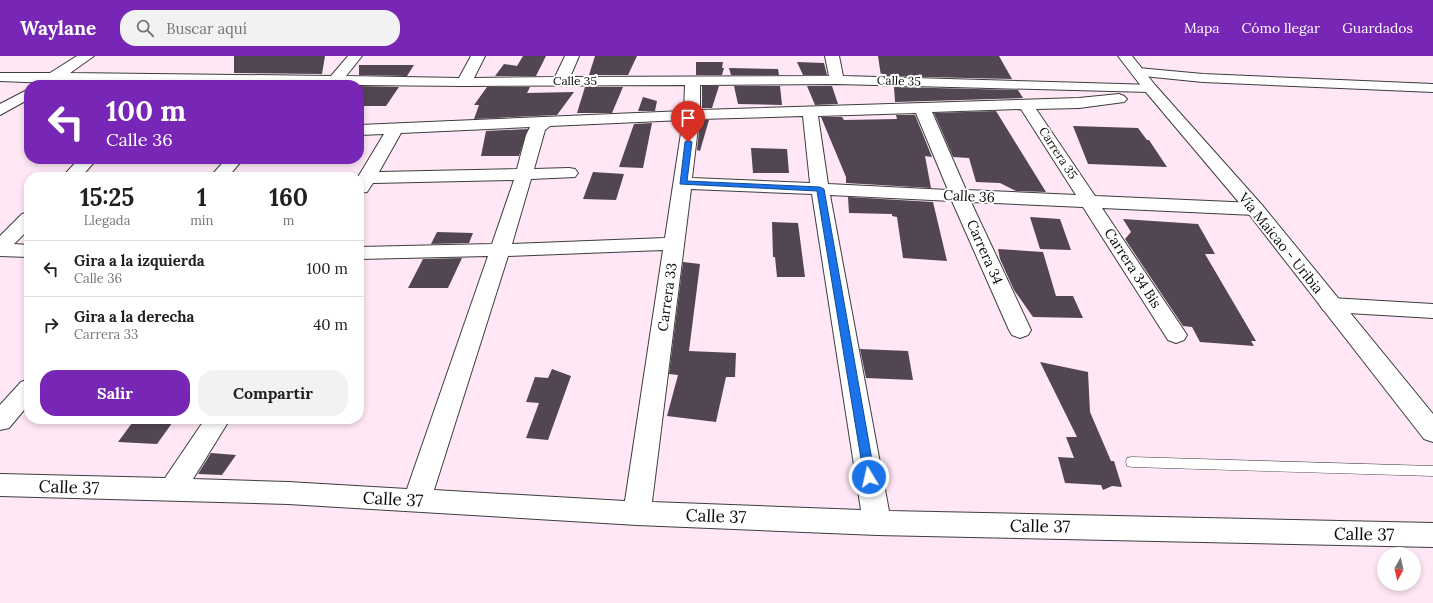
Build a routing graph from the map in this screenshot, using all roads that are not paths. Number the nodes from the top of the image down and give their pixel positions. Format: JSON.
{"nodes":[{"id":1,"x":88,"y":56,"type":"edge"},
{"id":2,"x":355,"y":56,"type":"edge"},
{"id":3,"x":478,"y":56,"type":"edge"},
{"id":4,"x":572,"y":56,"type":"edge"},
{"id":5,"x":832,"y":56,"type":"edge"},
{"id":6,"x":1125,"y":56,"type":"edge"},
{"id":7,"x":1138,"y":72,"type":"junction"},
{"id":8,"x":0,"y":77,"type":"edge"},
{"id":9,"x":36,"y":80,"type":"edge"},
{"id":10,"x":50,"y":80,"type":"edge"},
{"id":11,"x":336,"y":80,"type":"edge"},
{"id":12,"x":837,"y":80,"type":"junction"},
{"id":13,"x":364,"y":81,"type":"edge"},
{"id":14,"x":561,"y":81,"type":"junction"},
{"id":15,"x":693,"y":81,"type":"junction"},
{"id":16,"x":464,"y":82,"type":"junction"},
{"id":17,"x":1433,"y":88,"type":"edge"},
{"id":18,"x":1153,"y":91,"type":"junction"},
{"id":19,"x":24,"y":96,"type":"edge"},
{"id":20,"x":1026,"y":105,"type":"junction"},
{"id":21,"x":922,"y":108,"type":"junction"},
{"id":22,"x":0,"y":110,"type":"edge"},
{"id":23,"x":810,"y":112,"type":"junction"},
{"id":24,"x":692,"y":115,"type":"junction"},
{"id":25,"x":547,"y":121,"type":"junction"},
{"id":26,"x":395,"y":129,"type":"junction"},
{"id":27,"x":364,"y":130,"type":"edge"},
{"id":28,"x":84,"y":164,"type":"edge"},
{"id":29,"x":231,"y":164,"type":"edge"},
{"id":30,"x":76,"y":172,"type":"edge"},
{"id":31,"x":223,"y":172,"type":"edge"},
{"id":32,"x":569,"y":173,"type":"dead end"},
{"id":33,"x":524,"y":176,"type":"junction"},
{"id":34,"x":364,"y":183,"type":"edge"},
{"id":35,"x":683,"y":183,"type":"junction"},
{"id":36,"x":364,"y":185,"type":"edge"},
{"id":37,"x":820,"y":189,"type":"junction"},
{"id":38,"x":959,"y":196,"type":"junction"},
{"id":39,"x":1089,"y":201,"type":"junction"},
{"id":40,"x":1255,"y":209,"type":"junction"},
{"id":41,"x":24,"y":223,"type":"edge"},
{"id":42,"x":675,"y":244,"type":"junction"},
{"id":43,"x":0,"y":248,"type":"edge"},
{"id":44,"x":24,"y":250,"type":"edge"},
{"id":45,"x":500,"y":250,"type":"junction"},
{"id":46,"x":364,"y":253,"type":"edge"},
{"id":47,"x":1331,"y":305,"type":"junction"},
{"id":48,"x":1433,"y":311,"type":"edge"},
{"id":49,"x":1020,"y":330,"type":"dead end"},
{"id":50,"x":1176,"y":335,"type":"dead end"},
{"id":51,"x":24,"y":394,"type":"edge"},
{"id":52,"x":0,"y":421,"type":"edge"},
{"id":53,"x":215,"y":424,"type":"edge"},
{"id":54,"x":1433,"y":432,"type":"edge"},
{"id":55,"x":1132,"y":462,"type":"dead end"},
{"id":56,"x":1433,"y":471,"type":"edge"},
{"id":57,"x":0,"y":485,"type":"edge"},
{"id":58,"x":172,"y":490,"type":"junction"},
{"id":59,"x":417,"y":500,"type":"junction"},
{"id":60,"x":637,"y":513,"type":"junction"},
{"id":61,"x":877,"y":523,"type":"junction"},
{"id":62,"x":1433,"y":535,"type":"edge"}],
"edges":[{"from":1,"to":10,"type":"street"},
{"from":2,"to":11,"type":"street"},
{"from":3,"to":16,"type":"street"},
{"from":4,"to":14,"type":"street"},
{"from":5,"to":12,"type":"street"},
{"from":6,"to":7,"type":"street","name":"Vía Maicao - Uribia"},
{"from":7,"to":17,"type":"street"},
{"from":7,"to":18,"type":"street","name":"Vía Maicao - Uribia"},
{"from":8,"to":9,"type":"street","name":"Calle 35"},
{"from":12,"to":15,"type":"street","name":"Calle 35"},
{"from":12,"to":18,"type":"street","name":"Calle 35"},
{"from":13,"to":16,"type":"street","name":"Calle 35"},
{"from":14,"to":15,"type":"street","name":"Calle 35"},
{"from":14,"to":16,"type":"street","name":"Calle 35"},
{"from":15,"to":24,"type":"street","name":"Carrera 33"},
{"from":18,"to":20,"type":"street","name":"Calle 35"},
{"from":18,"to":40,"type":"street","name":"Vía Maicao - Uribia"},
{"from":19,"to":22,"type":"street"},
{"from":20,"to":21,"type":"street","name":"Calle 35"},
{"from":20,"to":39,"type":"street","name":"Carrera 35"},
{"from":21,"to":23,"type":"street","name":"Calle 35"},
{"from":21,"to":38,"type":"street","name":"Carrera 34"},
{"from":23,"to":24,"type":"street","name":"Calle 35"},
{"from":23,"to":37,"type":"street"},
{"from":24,"to":25,"type":"street","name":"Calle 35"},
{"from":24,"to":35,"type":"street","name":"Carrera 33"},
{"from":25,"to":26,"type":"street","name":"Calle 35"},
{"from":25,"to":33,"type":"street"},
{"from":26,"to":27,"type":"street","name":"Calle 35"},
{"from":26,"to":34,"type":"street"},
{"from":28,"to":30,"type":"street"},
{"from":29,"to":31,"type":"street"},
{"from":32,"to":33,"type":"street"},
{"from":33,"to":36,"type":"street"},
{"from":33,"to":45,"type":"street"},
{"from":35,"to":37,"type":"street","name":"Calle 36"},
{"from":35,"to":42,"type":"street","name":"Carrera 33"},
{"from":37,"to":38,"type":"street","name":"Calle 36"},
{"from":37,"to":61,"type":"street"},
{"from":38,"to":39,"type":"street","name":"Calle 36"},
{"from":38,"to":49,"type":"street","name":"Carrera 34"},
{"from":39,"to":40,"type":"street","name":"Calle 36"},
{"from":39,"to":50,"type":"street","name":"Carrera 34 Bis"},
{"from":40,"to":47,"type":"street","name":"Vía Maicao - Uribia"},
{"from":41,"to":43,"type":"street"},
{"from":42,"to":45,"type":"street"},
{"from":42,"to":60,"type":"street","name":"Carrera 33"},
{"from":43,"to":44,"type":"street"},
{"from":45,"to":46,"type":"street"},
{"from":45,"to":59,"type":"street"},
{"from":47,"to":48,"type":"street"},
{"from":47,"to":54,"type":"street","name":"Vía Maicao - Uribia"},
{"from":51,"to":52,"type":"street"},
{"from":53,"to":58,"type":"street"},
{"from":55,"to":56,"type":"lane"},
{"from":57,"to":58,"type":"street","name":"Calle 37"},
{"from":58,"to":59,"type":"street","name":"Calle 37"},
{"from":59,"to":60,"type":"street","name":"Calle 37"},
{"from":60,"to":61,"type":"street","name":"Calle 37"},
{"from":61,"to":62,"type":"street","name":"Calle 37"}]}
